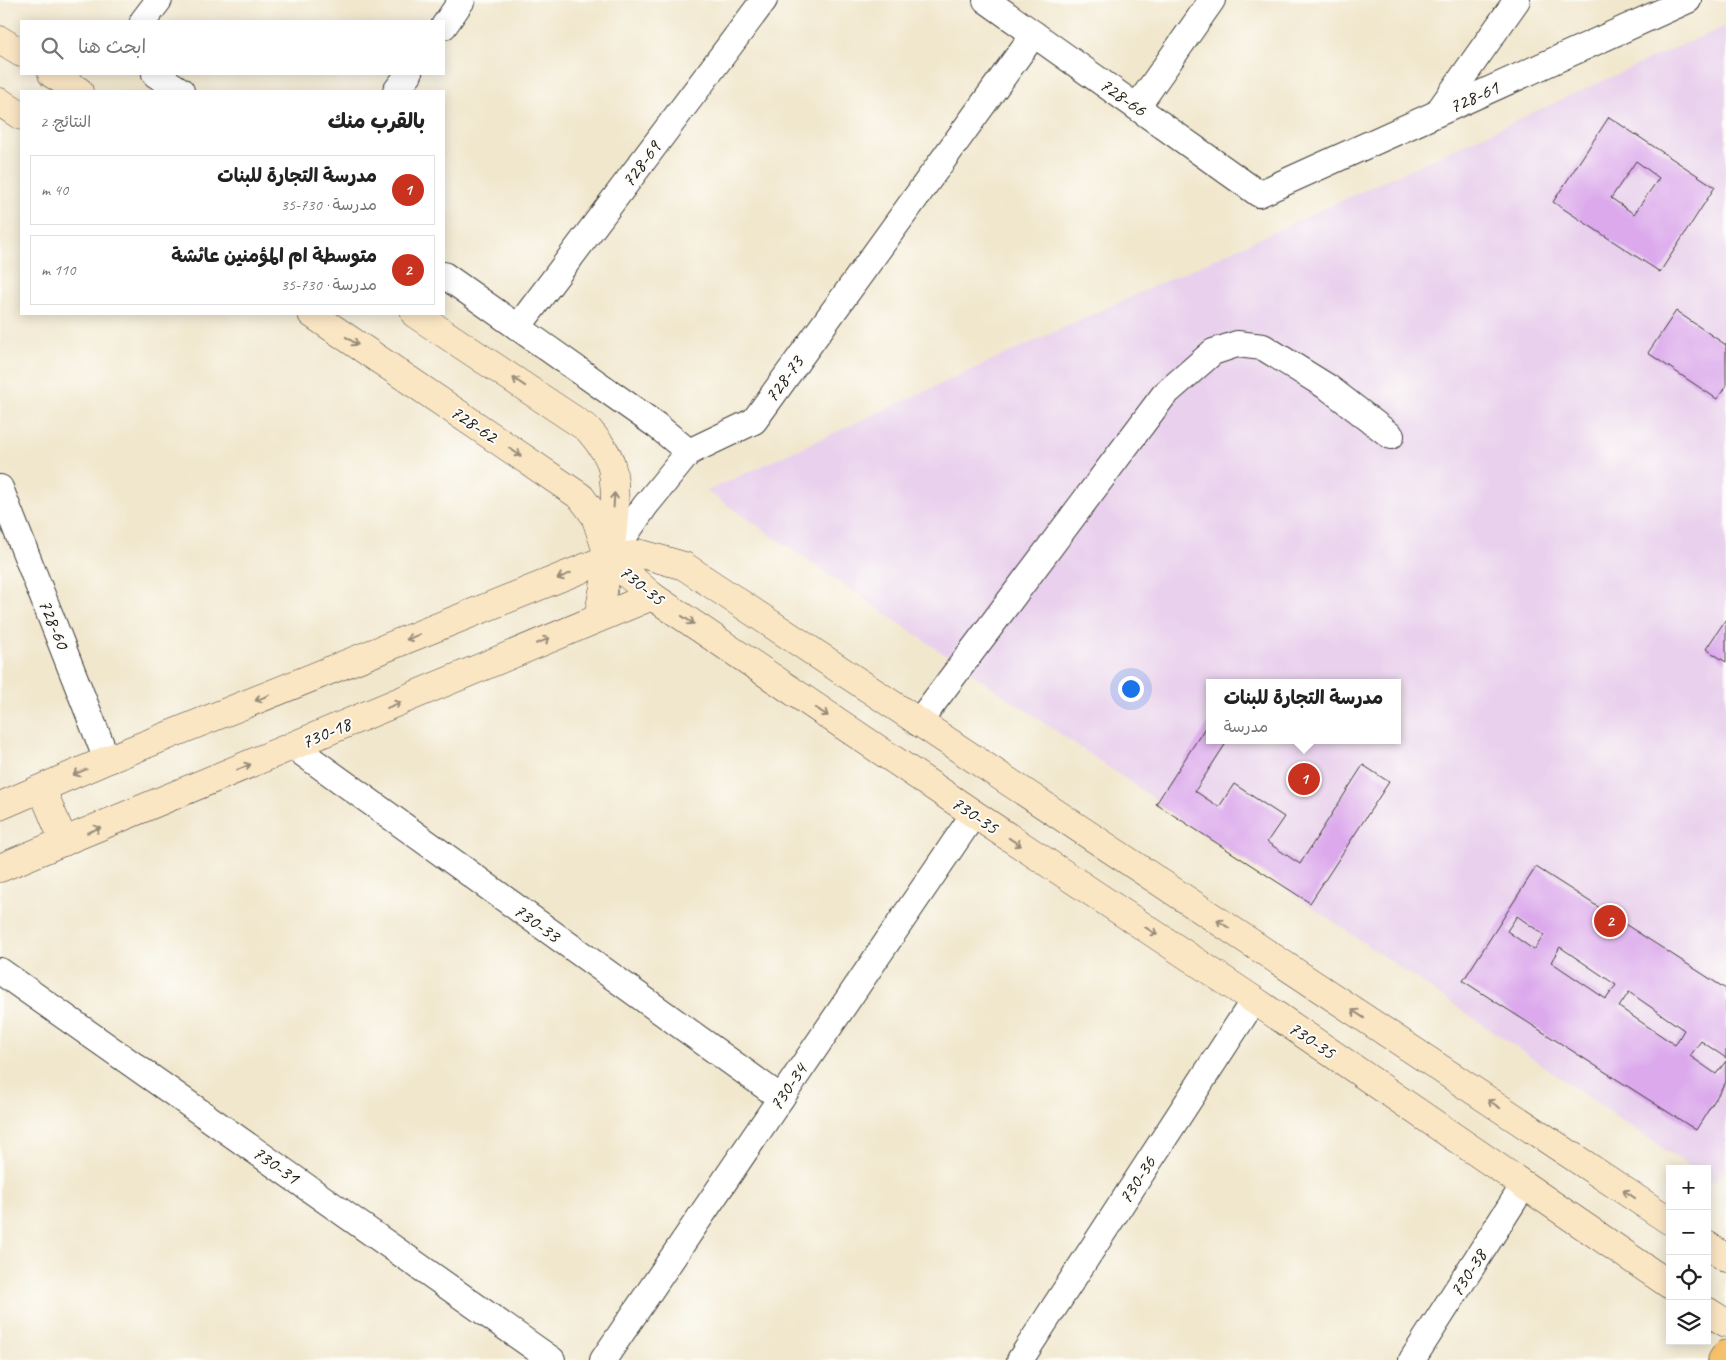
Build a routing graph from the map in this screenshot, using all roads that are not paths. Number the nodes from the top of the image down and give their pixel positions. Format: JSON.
{"nodes":[{"id":1,"x":159,"y":0,"type":"edge"},
{"id":2,"x":462,"y":0,"type":"edge"},
{"id":3,"x":764,"y":0,"type":"edge"},
{"id":4,"x":986,"y":0,"type":"edge"},
{"id":5,"x":1212,"y":0,"type":"edge"},
{"id":6,"x":1517,"y":0,"type":"edge"},
{"id":7,"x":1688,"y":0,"type":"edge"},
{"id":8,"x":144,"y":20,"type":"edge"},
{"id":9,"x":445,"y":25,"type":"edge"},
{"id":10,"x":1034,"y":34,"type":"junction"},
{"id":11,"x":0,"y":40,"type":"edge"},
{"id":12,"x":20,"y":52,"type":"edge"},
{"id":13,"x":54,"y":75,"type":"edge"},
{"id":14,"x":156,"y":75,"type":"edge"},
{"id":15,"x":408,"y":75,"type":"edge"},
{"id":16,"x":77,"y":90,"type":"edge"},
{"id":17,"x":179,"y":90,"type":"edge"},
{"id":18,"x":397,"y":90,"type":"edge"},
{"id":19,"x":0,"y":102,"type":"edge"},
{"id":20,"x":1137,"y":107,"type":"junction"},
{"id":21,"x":1437,"y":113,"type":"junction"},
{"id":22,"x":20,"y":115,"type":"edge"},
{"id":23,"x":1259,"y":194,"type":"joint"},
{"id":24,"x":445,"y":276,"type":"edge"},
{"id":25,"x":313,"y":315,"type":"edge"},
{"id":26,"x":417,"y":315,"type":"edge"},
{"id":27,"x":518,"y":328,"type":"junction"},
{"id":28,"x":1391,"y":436,"type":"dead end"},
{"id":29,"x":689,"y":452,"type":"junction"},
{"id":30,"x":0,"y":488,"type":"edge"},
{"id":31,"x":609,"y":558,"type":"junction"},
{"id":32,"x":652,"y":596,"type":"junction"},
{"id":33,"x":598,"y":618,"type":"junction"},
{"id":34,"x":918,"y":722,"type":"junction"},
{"id":35,"x":294,"y":747,"type":"junction"},
{"id":36,"x":108,"y":760,"type":"junction"},
{"id":37,"x":42,"y":788,"type":"junction"},
{"id":38,"x":0,"y":806,"type":"edge"},
{"id":39,"x":974,"y":814,"type":"junction"},
{"id":40,"x":64,"y":842,"type":"junction"},
{"id":41,"x":0,"y":868,"type":"edge"},
{"id":42,"x":0,"y":971,"type":"edge"},
{"id":43,"x":1254,"y":1000,"type":"junction"},
{"id":44,"x":781,"y":1098,"type":"junction"},
{"id":45,"x":1524,"y":1185,"type":"junction"},
{"id":46,"x":1666,"y":1218,"type":"edge"},
{"id":47,"x":1711,"y":1249,"type":"edge"},
{"id":48,"x":1726,"y":1258,"type":"edge"},
{"id":49,"x":1666,"y":1282,"type":"edge"},
{"id":50,"x":1711,"y":1314,"type":"edge"},
{"id":51,"x":1726,"y":1323,"type":"edge"},
{"id":52,"x":1726,"y":1354,"type":"edge"},
{"id":53,"x":552,"y":1360,"type":"edge"},
{"id":54,"x":603,"y":1360,"type":"edge"},
{"id":55,"x":1020,"y":1360,"type":"edge"},
{"id":56,"x":1412,"y":1360,"type":"edge"},
{"id":57,"x":1722,"y":1360,"type":"edge"}],
"edges":[{"from":1,"to":8,"type":"street"},
{"from":2,"to":9,"type":"street"},
{"from":3,"to":27,"type":"street","name":"728-69"},
{"from":4,"to":10,"type":"street","name":"728-66"},
{"from":5,"to":20,"type":"street"},
{"from":6,"to":21,"type":"street"},
{"from":7,"to":21,"type":"street","name":"728-61"},
{"from":10,"to":20,"type":"street","name":"728-66"},
{"from":10,"to":29,"type":"street","name":"728-73"},
{"from":11,"to":12,"type":"street"},
{"from":13,"to":16,"type":"street"},
{"from":14,"to":17,"type":"street"},
{"from":15,"to":18,"type":"street"},
{"from":19,"to":22,"type":"street"},
{"from":20,"to":23,"type":"street","name":"728-66"},
{"from":21,"to":23,"type":"street","name":"728-61"},
{"from":24,"to":27,"type":"street"},
{"from":25,"to":31,"type":"street","name":"728-62","one_way":true},
{"from":31,"to":26,"type":"street","name":"728-62","one_way":true},
{"from":27,"to":29,"type":"street"},
{"from":28,"to":34,"type":"street"},
{"from":29,"to":31,"type":"street"},
{"from":30,"to":36,"type":"street","name":"728-60"},
{"from":31,"to":32,"type":"street","name":"730-35"},
{"from":31,"to":33,"type":"street","name":"728-62"},
{"from":31,"to":34,"type":"street","name":"730-35"},
{"from":31,"to":36,"type":"street","one_way":true},
{"from":32,"to":33,"type":"street","name":"730-18"},
{"from":32,"to":39,"type":"street","name":"730-35","one_way":true},
{"from":35,"to":33,"type":"street","name":"730-18","one_way":true},
{"from":46,"to":34,"type":"street","name":"730-35","one_way":true},
{"from":40,"to":35,"type":"street","name":"730-18","one_way":true},
{"from":35,"to":44,"type":"street","name":"730-33"},
{"from":36,"to":37,"type":"street","one_way":true},
{"from":37,"to":38,"type":"street"},
{"from":37,"to":40,"type":"street"},
{"from":39,"to":43,"type":"street","name":"730-35","one_way":true},
{"from":39,"to":44,"type":"street","name":"730-34"},
{"from":40,"to":41,"type":"street","name":"730-18"},
{"from":42,"to":53,"type":"street","name":"730-31"},
{"from":43,"to":45,"type":"street","name":"730-35"},
{"from":43,"to":55,"type":"street","name":"730-36"},
{"from":44,"to":54,"type":"street","name":"730-34"},
{"from":45,"to":49,"type":"street","name":"730-35"},
{"from":45,"to":56,"type":"street","name":"730-38"},
{"from":47,"to":48,"type":"street"},
{"from":50,"to":51,"type":"street"},
{"from":52,"to":57,"type":"main road"}]}
